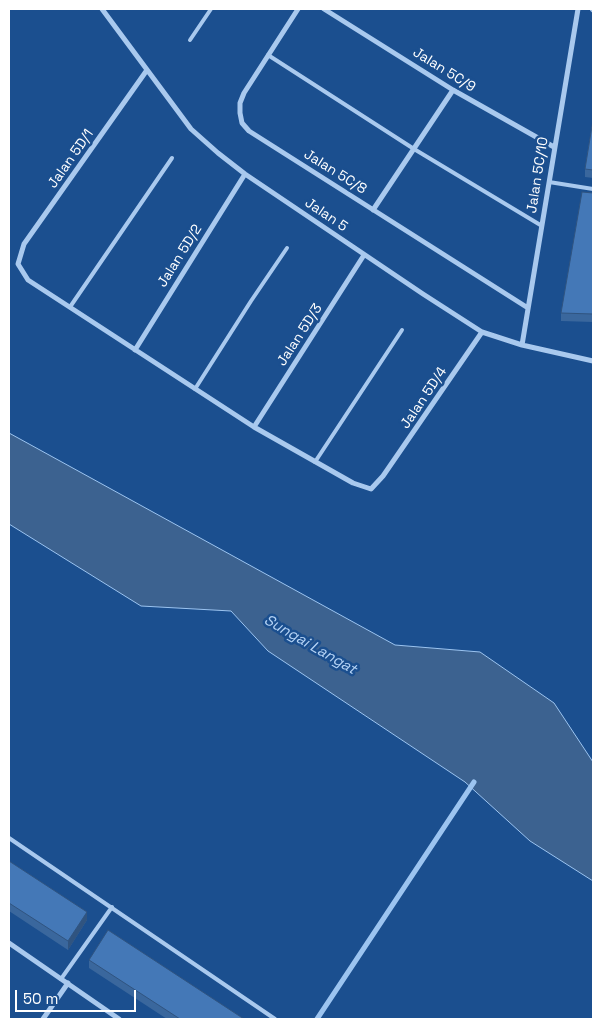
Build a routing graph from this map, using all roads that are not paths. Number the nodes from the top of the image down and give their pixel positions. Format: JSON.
{"nodes":[{"id":1,"x":102,"y":9,"type":"edge"},
{"id":2,"x":211,"y":9,"type":"edge"},
{"id":3,"x":298,"y":9,"type":"edge"},
{"id":4,"x":324,"y":9,"type":"edge"},
{"id":5,"x":578,"y":9,"type":"edge"},
{"id":6,"x":190,"y":40,"type":"dead end"},
{"id":7,"x":268,"y":55,"type":"junction"},
{"id":8,"x":147,"y":70,"type":"junction"},
{"id":9,"x":453,"y":90,"type":"junction"},
{"id":10,"x":554,"y":147,"type":"junction"},
{"id":11,"x":414,"y":149,"type":"junction"},
{"id":12,"x":172,"y":158,"type":"dead end"},
{"id":13,"x":245,"y":174,"type":"junction"},
{"id":14,"x":549,"y":182,"type":"junction"},
{"id":15,"x":593,"y":188,"type":"edge"},
{"id":16,"x":373,"y":210,"type":"junction"},
{"id":17,"x":542,"y":226,"type":"junction"},
{"id":18,"x":287,"y":248,"type":"dead end"},
{"id":19,"x":364,"y":255,"type":"junction"},
{"id":20,"x":70,"y":307,"type":"junction"},
{"id":21,"x":528,"y":308,"type":"junction"},
{"id":22,"x":402,"y":330,"type":"dead end"},
{"id":23,"x":482,"y":332,"type":"junction"},
{"id":24,"x":522,"y":345,"type":"junction"},
{"id":25,"x":135,"y":350,"type":"junction"},
{"id":26,"x":593,"y":361,"type":"edge"},
{"id":27,"x":196,"y":389,"type":"junction"},
{"id":28,"x":254,"y":427,"type":"junction"},
{"id":29,"x":315,"y":462,"type":"junction"},
{"id":30,"x":9,"y":838,"type":"edge"},
{"id":31,"x":112,"y":907,"type":"junction"},
{"id":32,"x":9,"y":943,"type":"edge"},
{"id":33,"x":61,"y":979,"type":"junction"},
{"id":34,"x":68,"y":983,"type":"junction"},
{"id":35,"x":43,"y":1019,"type":"edge"},
{"id":36,"x":119,"y":1019,"type":"edge"},
{"id":37,"x":275,"y":1019,"type":"edge"}],
"edges":[{"from":1,"to":8,"type":"street","name":"Jalan 5"},
{"from":2,"to":6,"type":"lane"},
{"from":3,"to":7,"type":"street","name":"Jalan 5C/8"},
{"from":4,"to":9,"type":"street","name":"Jalan 5C/9"},
{"from":5,"to":10,"type":"street","name":"Jalan 5C/10"},
{"from":7,"to":11,"type":"lane"},
{"from":7,"to":16,"type":"street","name":"Jalan 5C/8"},
{"from":8,"to":13,"type":"street","name":"Jalan 5"},
{"from":8,"to":20,"type":"street","name":"Jalan 5D/1"},
{"from":9,"to":10,"type":"street","name":"Jalan 5C/9"},
{"from":9,"to":11,"type":"street"},
{"from":10,"to":14,"type":"street","name":"Jalan 5C/10"},
{"from":11,"to":16,"type":"street"},
{"from":11,"to":17,"type":"lane"},
{"from":12,"to":20,"type":"lane"},
{"from":13,"to":19,"type":"street","name":"Jalan 5"},
{"from":13,"to":25,"type":"street","name":"Jalan 5D/2"},
{"from":14,"to":15,"type":"lane"},
{"from":14,"to":17,"type":"street","name":"Jalan 5C/10"},
{"from":16,"to":21,"type":"street","name":"Jalan 5C/8"},
{"from":17,"to":21,"type":"street","name":"Jalan 5C/10"},
{"from":18,"to":27,"type":"lane"},
{"from":19,"to":23,"type":"street","name":"Jalan 5"},
{"from":19,"to":28,"type":"street","name":"Jalan 5D/3"},
{"from":20,"to":25,"type":"street"},
{"from":21,"to":24,"type":"street","name":"Jalan 5C/10"},
{"from":22,"to":29,"type":"lane"},
{"from":23,"to":24,"type":"street","name":"Jalan 5"},
{"from":23,"to":29,"type":"street","name":"Jalan 5D/4"},
{"from":24,"to":26,"type":"street","name":"Jalan 5"},
{"from":25,"to":27,"type":"street"},
{"from":27,"to":28,"type":"street"},
{"from":28,"to":29,"type":"street"},
{"from":30,"to":31,"type":"lane"},
{"from":31,"to":33,"type":"lane"},
{"from":31,"to":37,"type":"lane"},
{"from":32,"to":33,"type":"street"},
{"from":33,"to":34,"type":"street"},
{"from":34,"to":35,"type":"street"},
{"from":34,"to":36,"type":"street"}]}
